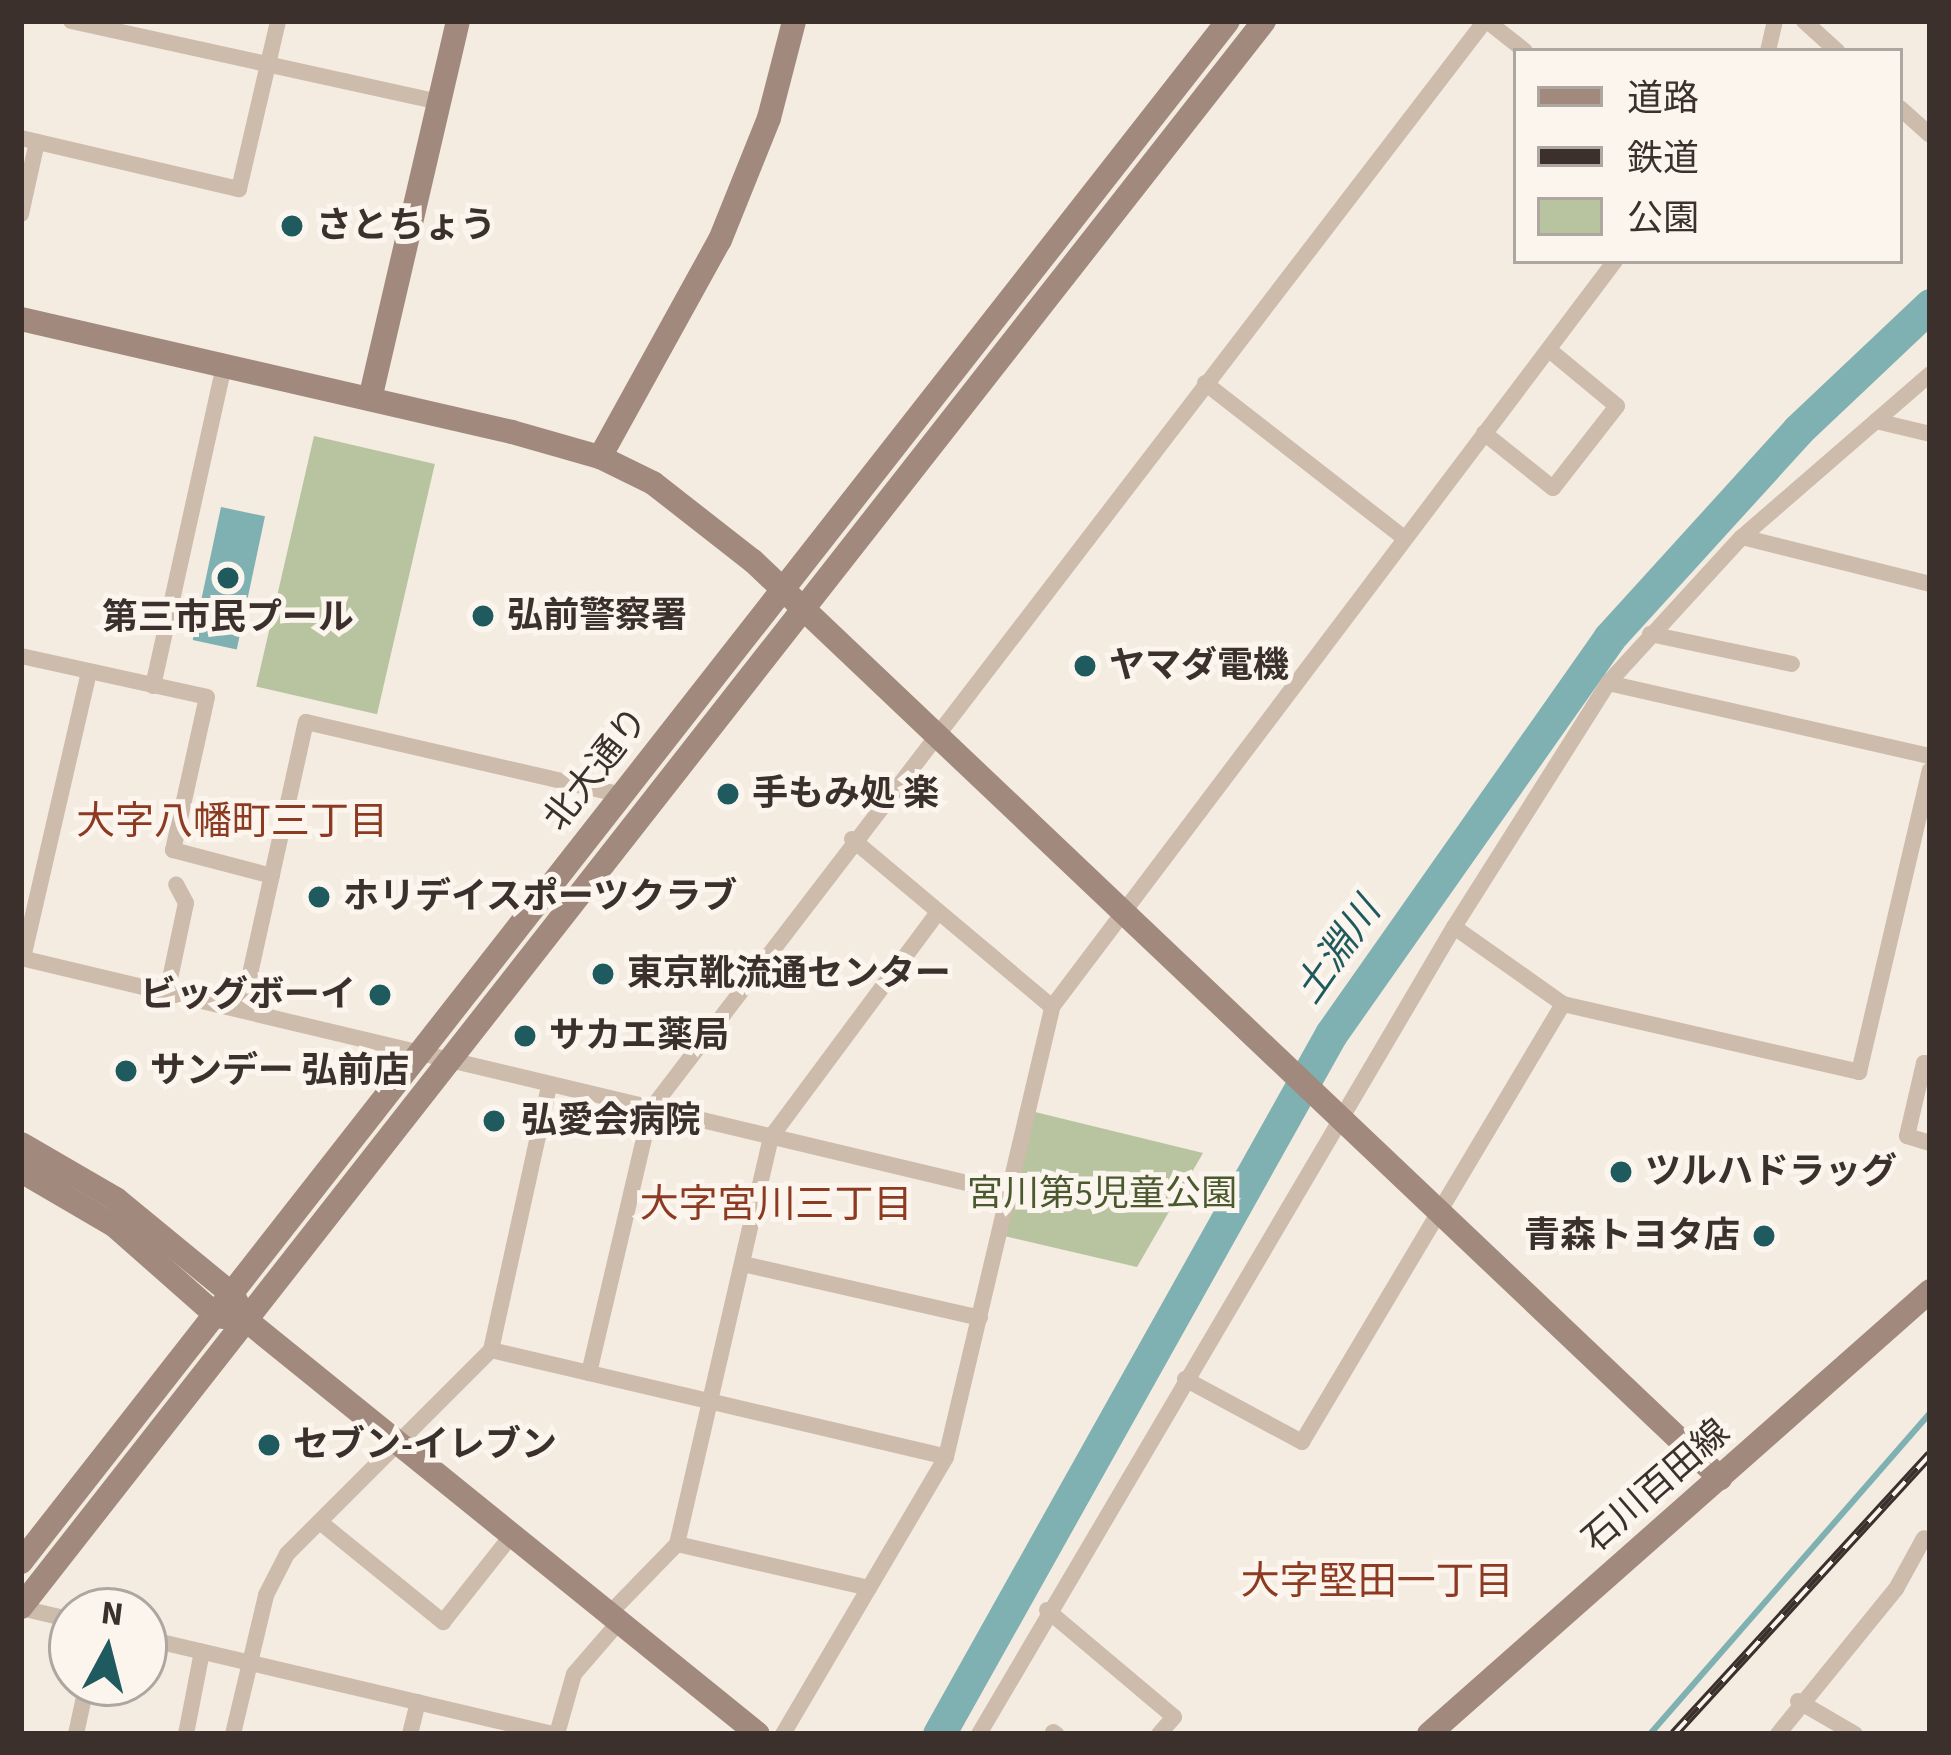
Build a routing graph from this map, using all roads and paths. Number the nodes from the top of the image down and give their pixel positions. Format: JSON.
{"nodes":[{"id":1,"x":71,"y":21,"type":"edge"},
{"id":2,"x":278,"y":21,"type":"edge"},
{"id":3,"x":458,"y":21,"type":"edge"},
{"id":4,"x":794,"y":21,"type":"edge"},
{"id":5,"x":1228,"y":21,"type":"edge"},
{"id":6,"x":1264,"y":21,"type":"edge"},
{"id":7,"x":1486,"y":21,"type":"edge"},
{"id":8,"x":1804,"y":21,"type":"edge"},
{"id":9,"x":1521,"y":48,"type":"edge"},
{"id":10,"x":1834,"y":48,"type":"edge"},
{"id":11,"x":269,"y":62,"type":"junction"},
{"id":12,"x":439,"y":102,"type":"junction"},
{"id":13,"x":1903,"y":111,"type":"edge"},
{"id":14,"x":1930,"y":135,"type":"edge"},
{"id":15,"x":29,"y":140,"type":"edge"},
{"id":16,"x":21,"y":214,"type":"edge"},
{"id":17,"x":1613,"y":264,"type":"edge"},
{"id":18,"x":21,"y":319,"type":"edge"},
{"id":19,"x":1548,"y":350,"type":"junction"},
{"id":20,"x":224,"y":364,"type":"junction"},
{"id":21,"x":1930,"y":374,"type":"edge"},
{"id":22,"x":1204,"y":382,"type":"junction"},
{"id":23,"x":370,"y":399,"type":"junction"},
{"id":24,"x":1876,"y":421,"type":"junction"},
{"id":25,"x":1484,"y":433,"type":"junction"},
{"id":26,"x":1930,"y":434,"type":"edge"},
{"id":27,"x":600,"y":457,"type":"junction"},
{"id":28,"x":1742,"y":537,"type":"junction"},
{"id":29,"x":1404,"y":538,"type":"junction"},
{"id":30,"x":1930,"y":584,"type":"edge"},
{"id":31,"x":782,"y":590,"type":"junction"},
{"id":32,"x":802,"y":610,"type":"junction"},
{"id":33,"x":1649,"y":634,"type":"junction"},
{"id":34,"x":21,"y":656,"type":"edge"},
{"id":35,"x":1792,"y":664,"type":"dead end"},
{"id":36,"x":89,"y":672,"type":"junction"},
{"id":37,"x":1608,"y":683,"type":"junction"},
{"id":38,"x":153,"y":686,"type":"junction"},
{"id":39,"x":934,"y":732,"type":"junction"},
{"id":40,"x":1930,"y":756,"type":"edge"},
{"id":41,"x":1930,"y":770,"type":"edge"},
{"id":42,"x":621,"y":795,"type":"junction"},
{"id":43,"x":852,"y":839,"type":"junction"},
{"id":44,"x":272,"y":876,"type":"junction"},
{"id":45,"x":176,"y":884,"type":"dead end"},
{"id":46,"x":1120,"y":910,"type":"junction"},
{"id":47,"x":938,"y":912,"type":"junction"},
{"id":48,"x":1454,"y":926,"type":"junction"},
{"id":49,"x":22,"y":958,"type":"edge"},
{"id":50,"x":167,"y":993,"type":"junction"},
{"id":51,"x":1563,"y":1004,"type":"junction"},
{"id":52,"x":1052,"y":1007,"type":"junction"},
{"id":53,"x":242,"y":1010,"type":"junction"},
{"id":54,"x":417,"y":1055,"type":"junction"},
{"id":55,"x":448,"y":1062,"type":"junction"},
{"id":56,"x":1930,"y":1064,"type":"edge"},
{"id":57,"x":549,"y":1086,"type":"junction"},
{"id":58,"x":651,"y":1109,"type":"junction"},
{"id":59,"x":1338,"y":1116,"type":"junction"},
{"id":60,"x":772,"y":1138,"type":"junction"},
{"id":61,"x":1930,"y":1142,"type":"edge"},
{"id":62,"x":21,"y":1144,"type":"edge"},
{"id":63,"x":21,"y":1171,"type":"edge"},
{"id":64,"x":1009,"y":1193,"type":"junction"},
{"id":65,"x":1439,"y":1211,"type":"junction"},
{"id":66,"x":743,"y":1264,"type":"junction"},
{"id":67,"x":1930,"y":1291,"type":"edge"},
{"id":68,"x":225,"y":1305,"type":"junction"},
{"id":69,"x":980,"y":1318,"type":"junction"},
{"id":70,"x":246,"y":1320,"type":"junction"},
{"id":71,"x":491,"y":1350,"type":"junction"},
{"id":72,"x":589,"y":1373,"type":"junction"},
{"id":73,"x":1185,"y":1379,"type":"junction"},
{"id":74,"x":711,"y":1401,"type":"junction"},
{"id":75,"x":399,"y":1444,"type":"junction"},
{"id":76,"x":946,"y":1457,"type":"junction"},
{"id":77,"x":1720,"y":1478,"type":"junction"},
{"id":78,"x":320,"y":1522,"type":"junction"},
{"id":79,"x":1927,"y":1533,"type":"edge"},
{"id":80,"x":512,"y":1535,"type":"junction"},
{"id":81,"x":677,"y":1544,"type":"junction"},
{"id":82,"x":21,"y":1562,"type":"edge"},
{"id":83,"x":1930,"y":1562,"type":"edge"},
{"id":84,"x":869,"y":1588,"type":"junction"},
{"id":85,"x":21,"y":1608,"type":"edge"},
{"id":86,"x":1048,"y":1610,"type":"junction"},
{"id":87,"x":614,"y":1618,"type":"junction"},
{"id":88,"x":168,"y":1644,"type":"edge"},
{"id":89,"x":202,"y":1652,"type":"junction"},
{"id":90,"x":249,"y":1664,"type":"junction"},
{"id":91,"x":1798,"y":1701,"type":"junction"},
{"id":92,"x":418,"y":1702,"type":"junction"},
{"id":93,"x":186,"y":1734,"type":"edge"},
{"id":94,"x":233,"y":1734,"type":"edge"},
{"id":95,"x":410,"y":1734,"type":"edge"},
{"id":96,"x":554,"y":1734,"type":"edge"},
{"id":97,"x":758,"y":1734,"type":"edge"},
{"id":98,"x":783,"y":1734,"type":"edge"},
{"id":99,"x":979,"y":1734,"type":"edge"},
{"id":100,"x":1159,"y":1734,"type":"edge"},
{"id":101,"x":1429,"y":1734,"type":"edge"},
{"id":102,"x":1778,"y":1734,"type":"edge"},
{"id":103,"x":1855,"y":1734,"type":"edge"}],
"edges":[{"from":1,"to":11,"type":"street"},
{"from":2,"to":11,"type":"street"},
{"from":3,"to":12,"type":"street"},
{"from":4,"to":27,"type":"street"},
{"from":5,"to":31,"type":"street","name":"北大通り"},
{"from":6,"to":32,"type":"street"},
{"from":7,"to":9,"type":"street"},
{"from":7,"to":22,"type":"street"},
{"from":8,"to":10,"type":"street"},
{"from":11,"to":12,"type":"street"},
{"from":11,"to":15,"type":"street"},
{"from":12,"to":23,"type":"street"},
{"from":13,"to":14,"type":"street"},
{"from":15,"to":16,"type":"street"},
{"from":17,"to":19,"type":"street"},
{"from":18,"to":20,"type":"street"},
{"from":19,"to":25,"type":"street"},
{"from":19,"to":25,"type":"street"},
{"from":20,"to":23,"type":"street"},
{"from":20,"to":38,"type":"street"},
{"from":21,"to":24,"type":"street"},
{"from":22,"to":29,"type":"street"},
{"from":22,"to":39,"type":"street"},
{"from":23,"to":27,"type":"street"},
{"from":24,"to":26,"type":"street"},
{"from":24,"to":28,"type":"street"},
{"from":25,"to":29,"type":"street"},
{"from":27,"to":31,"type":"street"},
{"from":28,"to":30,"type":"street"},
{"from":28,"to":33,"type":"street"},
{"from":29,"to":46,"type":"street"},
{"from":31,"to":32,"type":"street"},
{"from":31,"to":42,"type":"street","name":"北大通り"},
{"from":32,"to":39,"type":"street"},
{"from":32,"to":55,"type":"street"},
{"from":33,"to":35,"type":"street"},
{"from":33,"to":37,"type":"street"},
{"from":34,"to":36,"type":"street"},
{"from":36,"to":38,"type":"street"},
{"from":36,"to":49,"type":"street"},
{"from":37,"to":40,"type":"street"},
{"from":37,"to":48,"type":"street"},
{"from":38,"to":44,"type":"street"},
{"from":39,"to":43,"type":"street"},
{"from":39,"to":46,"type":"street"},
{"from":41,"to":51,"type":"street"},
{"from":42,"to":44,"type":"street"},
{"from":42,"to":54,"type":"street","name":"北大通り"},
{"from":43,"to":47,"type":"street"},
{"from":43,"to":58,"type":"street"},
{"from":44,"to":53,"type":"street"},
{"from":45,"to":50,"type":"street"},
{"from":46,"to":52,"type":"street"},
{"from":46,"to":59,"type":"street"},
{"from":47,"to":52,"type":"street"},
{"from":47,"to":60,"type":"street"},
{"from":48,"to":51,"type":"street"},
{"from":48,"to":59,"type":"street"},
{"from":49,"to":50,"type":"street"},
{"from":50,"to":53,"type":"street"},
{"from":51,"to":65,"type":"street"},
{"from":52,"to":64,"type":"street"},
{"from":53,"to":54,"type":"street"},
{"from":54,"to":55,"type":"street"},
{"from":54,"to":68,"type":"street","name":"北大通り"},
{"from":55,"to":57,"type":"street"},
{"from":55,"to":70,"type":"street"},
{"from":56,"to":61,"type":"street"},
{"from":57,"to":58,"type":"street"},
{"from":57,"to":71,"type":"street"},
{"from":58,"to":60,"type":"street"},
{"from":58,"to":72,"type":"street"},
{"from":59,"to":65,"type":"street"},
{"from":59,"to":73,"type":"street"},
{"from":60,"to":64,"type":"street"},
{"from":60,"to":66,"type":"street"},
{"from":62,"to":68,"type":"street"},
{"from":63,"to":68,"type":"street"},
{"from":64,"to":69,"type":"street"},
{"from":65,"to":73,"type":"street"},
{"from":65,"to":77,"type":"street"},
{"from":66,"to":69,"type":"street"},
{"from":66,"to":74,"type":"street"},
{"from":67,"to":77,"type":"street","name":"石川百田線"},
{"from":68,"to":70,"type":"street"},
{"from":68,"to":82,"type":"street","name":"北大通り"},
{"from":69,"to":76,"type":"street"},
{"from":70,"to":75,"type":"street"},
{"from":70,"to":85,"type":"street"},
{"from":71,"to":72,"type":"street"},
{"from":71,"to":75,"type":"street"},
{"from":72,"to":74,"type":"street"},
{"from":73,"to":86,"type":"street"},
{"from":74,"to":76,"type":"street"},
{"from":74,"to":81,"type":"street"},
{"from":75,"to":78,"type":"street"},
{"from":75,"to":80,"type":"street"},
{"from":76,"to":84,"type":"street"},
{"from":77,"to":101,"type":"street","name":"石川百田線"},
{"from":78,"to":80,"type":"street"},
{"from":78,"to":90,"type":"street"},
{"from":79,"to":83,"type":"street"},
{"from":79,"to":91,"type":"street"},
{"from":80,"to":87,"type":"street"},
{"from":81,"to":84,"type":"street"},
{"from":81,"to":87,"type":"street"},
{"from":84,"to":98,"type":"street"},
{"from":86,"to":99,"type":"street"},
{"from":86,"to":100,"type":"street"},
{"from":87,"to":96,"type":"street"},
{"from":87,"to":97,"type":"street"},
{"from":88,"to":89,"type":"street"},
{"from":89,"to":90,"type":"street"},
{"from":89,"to":93,"type":"street"},
{"from":90,"to":92,"type":"street"},
{"from":90,"to":94,"type":"street"},
{"from":91,"to":102,"type":"street"},
{"from":91,"to":103,"type":"street"},
{"from":92,"to":95,"type":"street"},
{"from":92,"to":96,"type":"street"}]}
